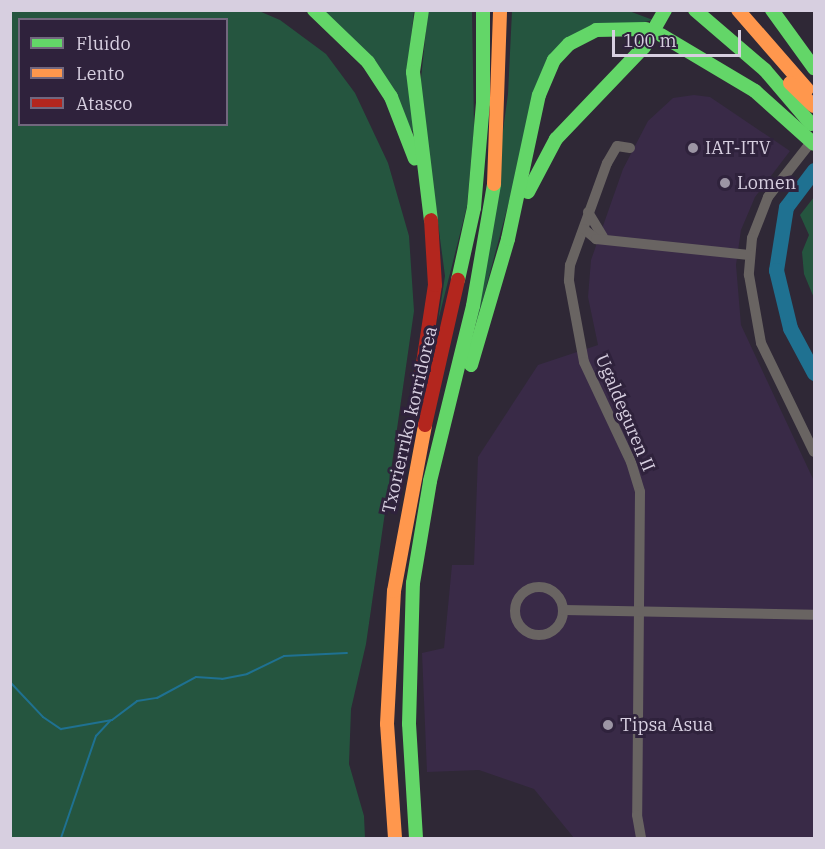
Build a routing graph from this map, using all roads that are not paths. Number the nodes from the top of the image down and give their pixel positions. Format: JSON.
{"nodes":[{"id":1,"x":314,"y":10,"type":"edge"},
{"id":2,"x":422,"y":10,"type":"edge"},
{"id":3,"x":665,"y":10,"type":"edge"},
{"id":4,"x":681,"y":10,"type":"edge"},
{"id":5,"x":695,"y":10,"type":"edge"},
{"id":6,"x":710,"y":10,"type":"edge"},
{"id":7,"x":738,"y":10,"type":"edge"},
{"id":8,"x":772,"y":10,"type":"edge"},
{"id":9,"x":483,"y":12,"type":"edge"},
{"id":10,"x":500,"y":12,"type":"edge"},
{"id":11,"x":646,"y":29,"type":"dead end"},
{"id":12,"x":661,"y":35,"type":"dead end"},
{"id":13,"x":814,"y":68,"type":"edge"},
{"id":14,"x":779,"y":89,"type":"junction"},
{"id":15,"x":814,"y":103,"type":"edge"},
{"id":16,"x":804,"y":122,"type":"edge"},
{"id":17,"x":811,"y":145,"type":"edge"},
{"id":18,"x":630,"y":148,"type":"dead end"},
{"id":19,"x":588,"y":211,"type":"junction"},
{"id":20,"x":584,"y":229,"type":"junction"},
{"id":21,"x":599,"y":238,"type":"junction"},
{"id":22,"x":508,"y":239,"type":"junction"},
{"id":23,"x":434,"y":242,"type":"junction"},
{"id":24,"x":575,"y":251,"type":"junction"},
{"id":25,"x":749,"y":255,"type":"junction"},
{"id":26,"x":814,"y":452,"type":"edge"},
{"id":27,"x":564,"y":610,"type":"junction"},
{"id":28,"x":640,"y":613,"type":"junction"},
{"id":29,"x":814,"y":615,"type":"edge"},
{"id":30,"x":410,"y":633,"type":"junction"},
{"id":31,"x":387,"y":724,"type":"junction"},
{"id":32,"x":395,"y":838,"type":"edge"},
{"id":33,"x":416,"y":838,"type":"edge"},
{"id":34,"x":641,"y":838,"type":"edge"}],
"edges":[{"from":1,"to":23,"type":"highway"},
{"from":2,"to":23,"type":"highway"},
{"from":3,"to":22,"type":"highway"},
{"from":4,"to":14,"type":"highway"},
{"from":5,"to":14,"type":"highway"},
{"from":6,"to":15,"type":"highway"},
{"from":7,"to":15,"type":"highway"},
{"from":8,"to":13,"type":"highway"},
{"from":9,"to":31,"type":"highway","name":"Txorierriko korridorea"},
{"from":10,"to":30,"type":"highway","name":"Txorierriko korridorea"},
{"from":11,"to":22,"type":"highway"},
{"from":12,"to":16,"type":"highway"},
{"from":14,"to":16,"type":"highway"},
{"from":16,"to":17,"type":"highway"},
{"from":17,"to":25,"type":"street"},
{"from":18,"to":19,"type":"street","name":"Ugaldeguren II"},
{"from":19,"to":20,"type":"street","name":"Ugaldeguren II"},
{"from":19,"to":21,"type":"street"},
{"from":20,"to":21,"type":"street"},
{"from":20,"to":24,"type":"street","name":"Ugaldeguren II"},
{"from":21,"to":24,"type":"street"},
{"from":21,"to":25,"type":"street"},
{"from":22,"to":30,"type":"highway"},
{"from":23,"to":31,"type":"highway"},
{"from":24,"to":28,"type":"street","name":"Ugaldeguren II"},
{"from":25,"to":26,"type":"street"},
{"from":27,"to":27,"type":"street"},
{"from":27,"to":28,"type":"street"},
{"from":28,"to":29,"type":"street"},
{"from":28,"to":34,"type":"street","name":"Ugaldeguren II"},
{"from":30,"to":33,"type":"highway","name":"Txorierriko korridorea"},
{"from":31,"to":32,"type":"highway","name":"Txorierriko korridorea"}]}
